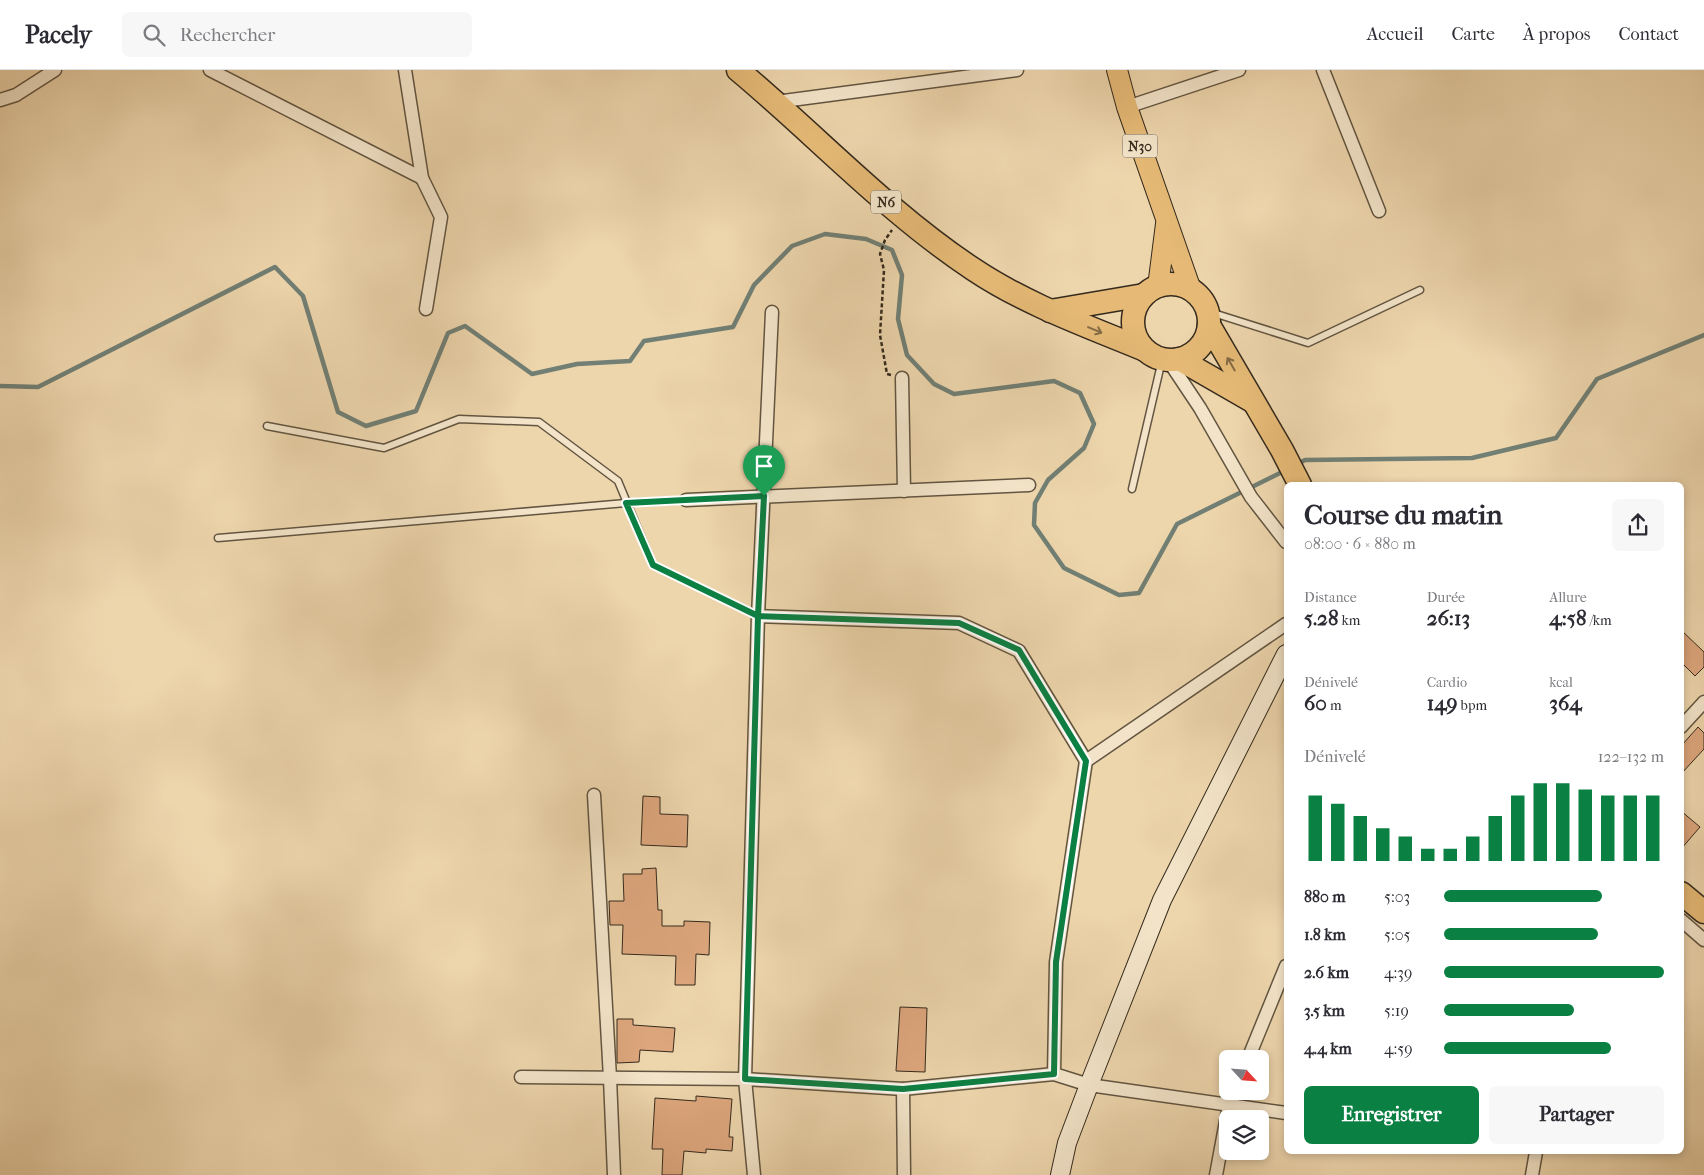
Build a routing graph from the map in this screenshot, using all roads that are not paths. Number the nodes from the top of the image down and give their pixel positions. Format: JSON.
{"nodes":[{"id":1,"x":55,"y":70,"type":"edge"},
{"id":2,"x":210,"y":70,"type":"edge"},
{"id":3,"x":405,"y":70,"type":"edge"},
{"id":4,"x":738,"y":70,"type":"edge"},
{"id":5,"x":1017,"y":70,"type":"edge"},
{"id":6,"x":1117,"y":70,"type":"edge"},
{"id":7,"x":1239,"y":70,"type":"edge"},
{"id":8,"x":1323,"y":70,"type":"edge"},
{"id":9,"x":0,"y":100,"type":"edge"},
{"id":10,"x":776,"y":102,"type":"junction"},
{"id":11,"x":1127,"y":107,"type":"junction"},
{"id":12,"x":422,"y":178,"type":"junction"},
{"id":13,"x":1379,"y":211,"type":"dead end"},
{"id":14,"x":1166,"y":222,"type":"junction"},
{"id":15,"x":1191,"y":290,"type":"junction"},
{"id":16,"x":1420,"y":290,"type":"dead end"},
{"id":17,"x":1151,"y":291,"type":"junction"},
{"id":18,"x":426,"y":309,"type":"dead end"},
{"id":19,"x":1050,"y":311,"type":"junction"},
{"id":20,"x":772,"y":312,"type":"dead end"},
{"id":21,"x":1208,"y":318,"type":"junction"},
{"id":22,"x":1163,"y":357,"type":"junction"},
{"id":23,"x":902,"y":378,"type":"road end"},
{"id":24,"x":1254,"y":402,"type":"junction"},
{"id":25,"x":267,"y":426,"type":"dead end"},
{"id":26,"x":1299,"y":482,"type":"edge"},
{"id":27,"x":1029,"y":485,"type":"dead end"},
{"id":28,"x":1132,"y":490,"type":"dead end"},
{"id":29,"x":904,"y":491,"type":"junction"},
{"id":30,"x":764,"y":496,"type":"junction"},
{"id":31,"x":686,"y":500,"type":"joint"},
{"id":32,"x":626,"y":503,"type":"junction"},
{"id":33,"x":218,"y":538,"type":"dead end"},
{"id":34,"x":1284,"y":539,"type":"edge"},
{"id":35,"x":758,"y":616,"type":"junction"},
{"id":36,"x":1284,"y":625,"type":"edge"},
{"id":37,"x":1284,"y":658,"type":"edge"},
{"id":38,"x":1704,"y":702,"type":"edge"},
{"id":39,"x":1684,"y":722,"type":"edge"},
{"id":40,"x":1086,"y":761,"type":"junction"},
{"id":41,"x":594,"y":795,"type":"dead end"},
{"id":42,"x":1684,"y":895,"type":"edge"},
{"id":43,"x":1704,"y":912,"type":"edge"},
{"id":44,"x":1684,"y":923,"type":"edge"},
{"id":45,"x":1704,"y":940,"type":"edge"},
{"id":46,"x":1284,"y":971,"type":"edge"},
{"id":47,"x":1252,"y":1050,"type":"edge"},
{"id":48,"x":1054,"y":1074,"type":"junction"},
{"id":49,"x":521,"y":1077,"type":"dead end"},
{"id":50,"x":610,"y":1078,"type":"junction"},
{"id":51,"x":745,"y":1079,"type":"junction"},
{"id":52,"x":1089,"y":1085,"type":"junction"},
{"id":53,"x":903,"y":1089,"type":"junction"},
{"id":54,"x":1231,"y":1100,"type":"edge"},
{"id":55,"x":1229,"y":1105,"type":"junction"},
{"id":56,"x":1284,"y":1114,"type":"edge"},
{"id":57,"x":1536,"y":1154,"type":"edge"},
{"id":58,"x":614,"y":1175,"type":"edge"},
{"id":59,"x":754,"y":1175,"type":"edge"},
{"id":60,"x":904,"y":1175,"type":"edge"},
{"id":61,"x":1060,"y":1175,"type":"edge"},
{"id":62,"x":1216,"y":1175,"type":"edge"},
{"id":63,"x":1532,"y":1175,"type":"edge"}],
"edges":[{"from":1,"to":9,"type":"street"},
{"from":2,"to":12,"type":"street"},
{"from":3,"to":12,"type":"street"},
{"from":4,"to":10,"type":"highway","number":"N6"},
{"from":5,"to":10,"type":"street"},
{"from":6,"to":11,"type":"main road","number":"N30"},
{"from":7,"to":11,"type":"street"},
{"from":8,"to":13,"type":"street"},
{"from":10,"to":19,"type":"highway","number":"N6"},
{"from":11,"to":14,"type":"main road","number":"N30"},
{"from":12,"to":18,"type":"street"},
{"from":14,"to":15,"type":"main road","number":"N30"},
{"from":14,"to":17,"type":"main road","number":"N30"},
{"from":15,"to":17,"type":"highway"},
{"from":15,"to":21,"type":"highway"},
{"from":16,"to":21,"type":"lane"},
{"from":17,"to":19,"type":"highway"},
{"from":17,"to":22,"type":"highway"},
{"from":19,"to":22,"type":"highway","number":"N6","one_way":true},
{"from":20,"to":30,"type":"street"},
{"from":21,"to":22,"type":"highway"},
{"from":24,"to":21,"type":"highway","one_way":true},
{"from":22,"to":24,"type":"highway","number":"N6"},
{"from":22,"to":28,"type":"lane"},
{"from":22,"to":34,"type":"street"},
{"from":23,"to":29,"type":"street"},
{"from":24,"to":26,"type":"highway"},
{"from":25,"to":32,"type":"lane"},
{"from":27,"to":29,"type":"street"},
{"from":29,"to":30,"type":"street"},
{"from":30,"to":31,"type":"street"},
{"from":30,"to":35,"type":"street"},
{"from":31,"to":32,"type":"lane"},
{"from":32,"to":33,"type":"lane"},
{"from":32,"to":35,"type":"lane"},
{"from":35,"to":40,"type":"street"},
{"from":35,"to":51,"type":"street"},
{"from":36,"to":40,"type":"street"},
{"from":37,"to":52,"type":"main road"},
{"from":38,"to":39,"type":"street"},
{"from":40,"to":48,"type":"street"},
{"from":41,"to":50,"type":"street"},
{"from":42,"to":43,"type":"highway"},
{"from":44,"to":45,"type":"street"},
{"from":46,"to":47,"type":"street"},
{"from":48,"to":52,"type":"street"},
{"from":48,"to":53,"type":"street"},
{"from":49,"to":50,"type":"street"},
{"from":50,"to":51,"type":"street"},
{"from":50,"to":58,"type":"street"},
{"from":51,"to":53,"type":"street"},
{"from":51,"to":59,"type":"street"},
{"from":52,"to":55,"type":"street"},
{"from":52,"to":61,"type":"main road"},
{"from":53,"to":60,"type":"street"},
{"from":54,"to":55,"type":"street"},
{"from":55,"to":56,"type":"street"},
{"from":55,"to":62,"type":"street"},
{"from":57,"to":63,"type":"street"}]}
